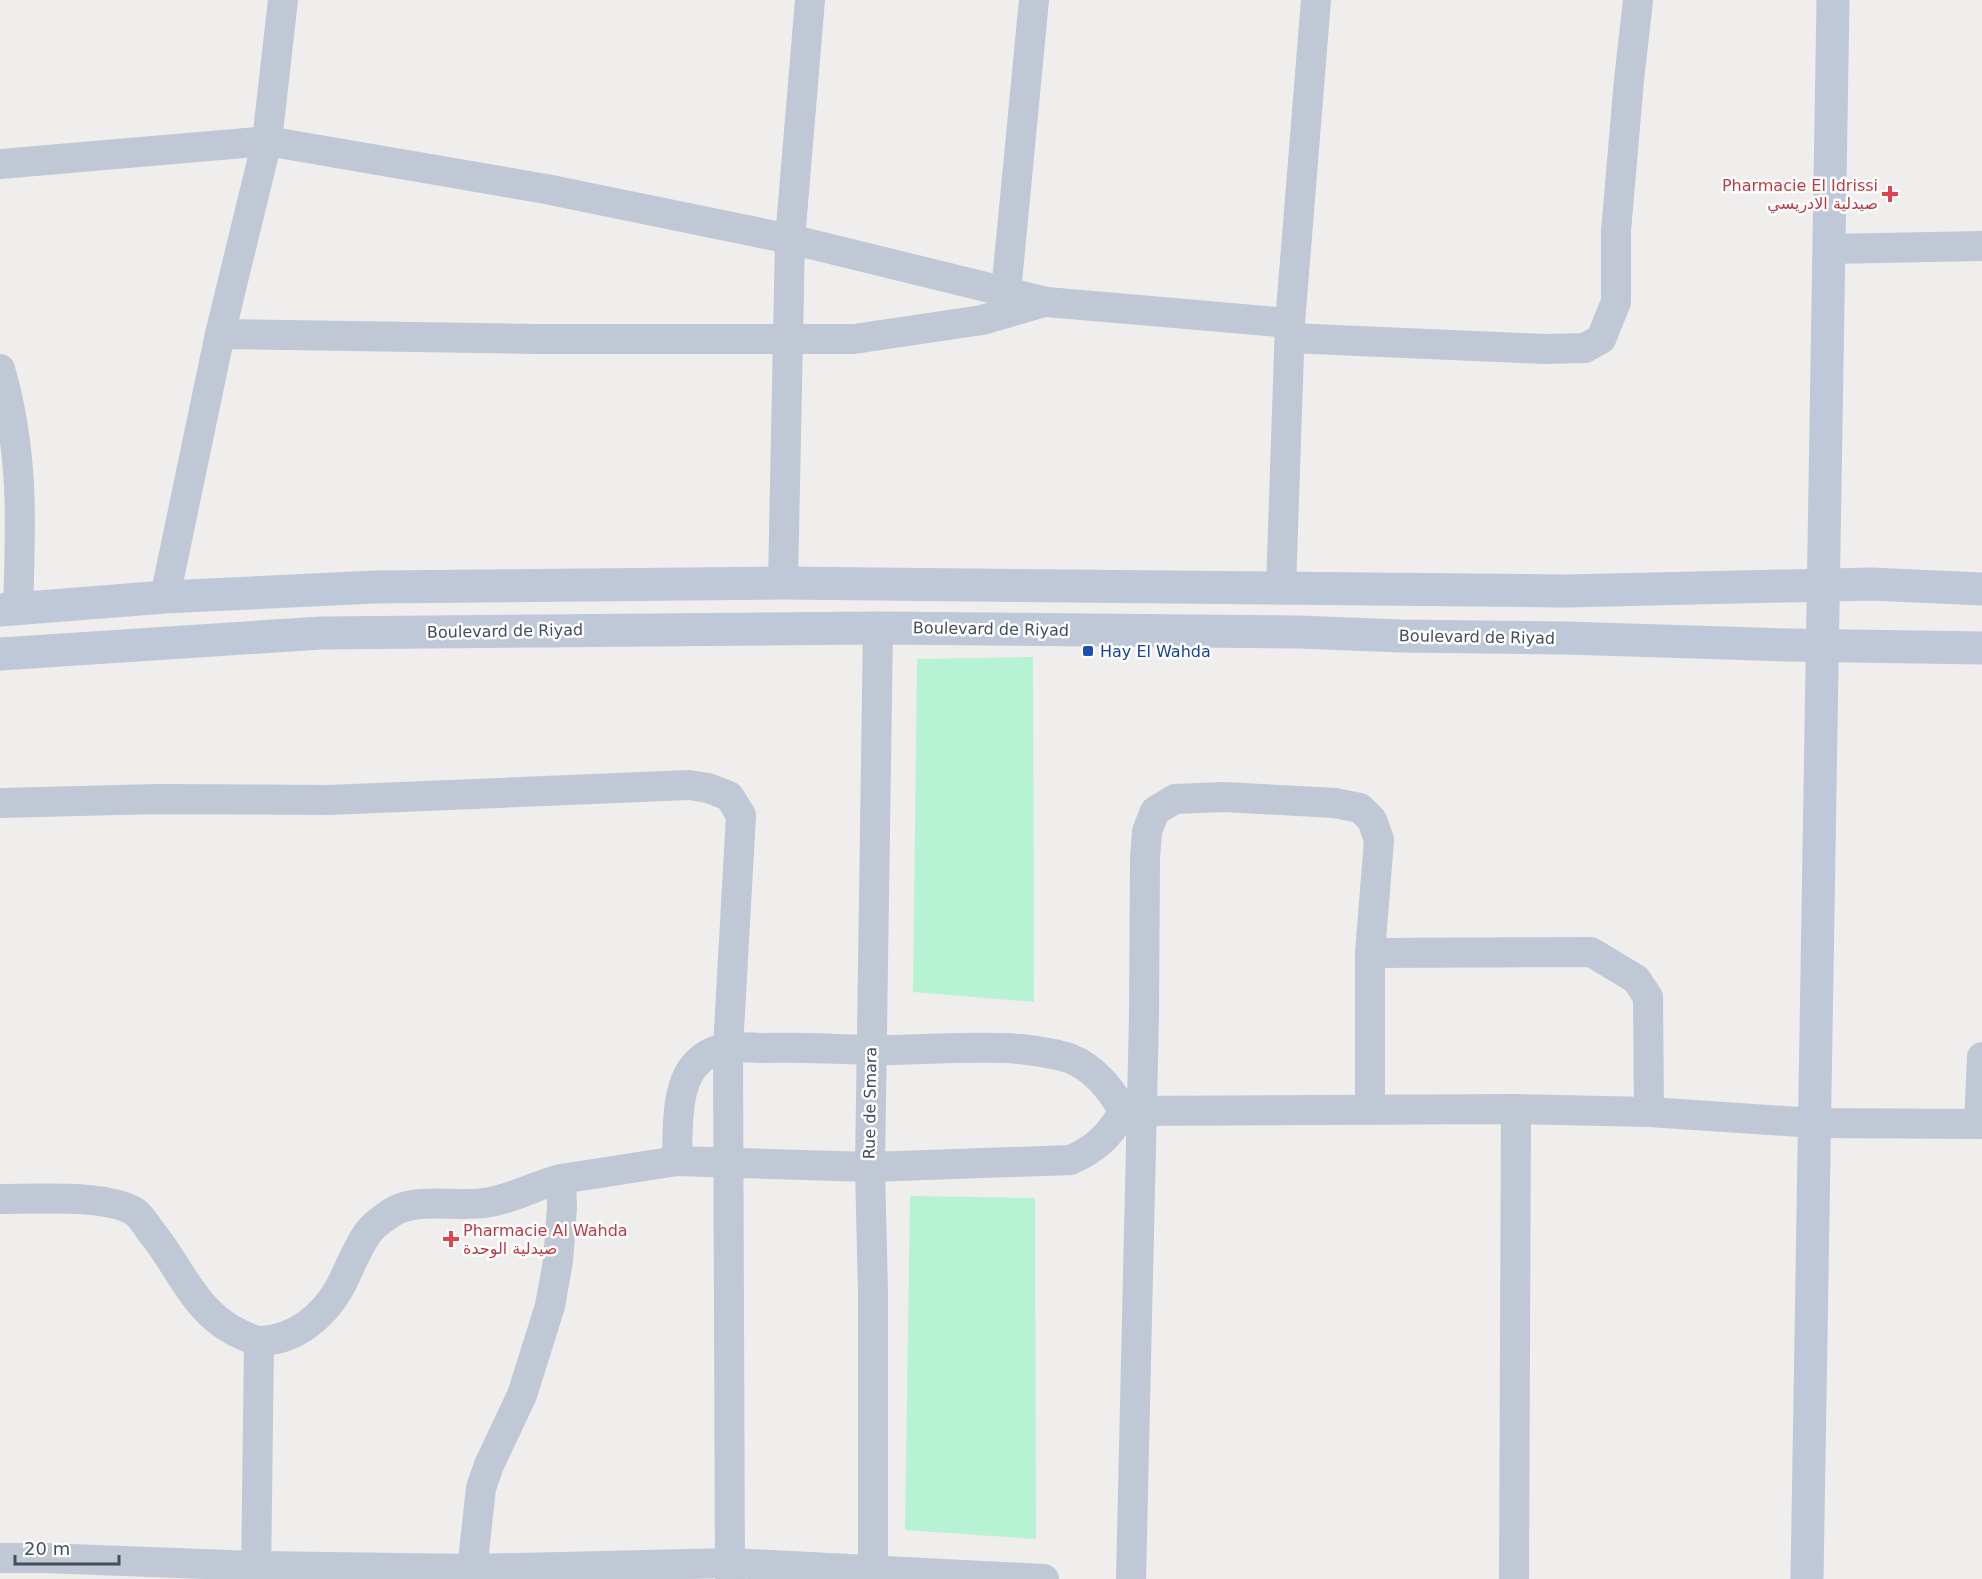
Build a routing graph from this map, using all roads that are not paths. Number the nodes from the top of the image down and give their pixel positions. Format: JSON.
{"nodes":[{"id":1,"x":283,"y":0,"type":"edge"},
{"id":2,"x":810,"y":0,"type":"edge"},
{"id":3,"x":1034,"y":0,"type":"edge"},
{"id":4,"x":1316,"y":0,"type":"edge"},
{"id":5,"x":1638,"y":0,"type":"edge"},
{"id":6,"x":1833,"y":0,"type":"edge"},
{"id":7,"x":267,"y":141,"type":"junction"},
{"id":8,"x":0,"y":164,"type":"edge"},
{"id":9,"x":790,"y":239,"type":"junction"},
{"id":10,"x":1982,"y":246,"type":"edge"},
{"id":11,"x":1830,"y":249,"type":"junction"},
{"id":12,"x":1006,"y":292,"type":"junction"},
{"id":13,"x":1047,"y":302,"type":"junction"},
{"id":14,"x":1290,"y":331,"type":"junction"},
{"id":15,"x":220,"y":334,"type":"junction"},
{"id":16,"x":789,"y":339,"type":"junction"},
{"id":17,"x":0,"y":369,"type":"edge"},
{"id":18,"x":7,"y":426,"type":"edge"},
{"id":19,"x":783,"y":583,"type":"junction"},
{"id":20,"x":1824,"y":585,"type":"junction"},
{"id":21,"x":1281,"y":588,"type":"junction"},
{"id":22,"x":1982,"y":589,"type":"edge"},
{"id":23,"x":165,"y":597,"type":"junction"},
{"id":24,"x":9,"y":609,"type":"edge"},
{"id":25,"x":878,"y":628,"type":"junction"},
{"id":26,"x":1822,"y":645,"type":"junction"},
{"id":27,"x":1982,"y":648,"type":"edge"},
{"id":28,"x":0,"y":654,"type":"edge"},
{"id":29,"x":0,"y":803,"type":"edge"},
{"id":30,"x":1370,"y":953,"type":"junction"},
{"id":31,"x":728,"y":1048,"type":"junction"},
{"id":32,"x":871,"y":1050,"type":"junction"},
{"id":33,"x":1982,"y":1058,"type":"edge"},
{"id":34,"x":1516,"y":1109,"type":"junction"},
{"id":35,"x":1370,"y":1110,"type":"junction"},
{"id":36,"x":1133,"y":1111,"type":"junction"},
{"id":37,"x":1649,"y":1112,"type":"junction"},
{"id":38,"x":1815,"y":1123,"type":"junction"},
{"id":39,"x":1980,"y":1124,"type":"edge"},
{"id":40,"x":677,"y":1161,"type":"junction"},
{"id":41,"x":730,"y":1163,"type":"junction"},
{"id":42,"x":870,"y":1167,"type":"junction"},
{"id":43,"x":561,"y":1179,"type":"junction"},
{"id":44,"x":0,"y":1199,"type":"edge"},
{"id":45,"x":259,"y":1341,"type":"junction"},
{"id":46,"x":0,"y":1558,"type":"edge"},
{"id":47,"x":44,"y":1568,"type":"edge"},
{"id":48,"x":730,"y":1571,"type":"edge"},
{"id":49,"x":256,"y":1573,"type":"edge"},
{"id":50,"x":471,"y":1574,"type":"edge"},
{"id":51,"x":873,"y":1575,"type":"edge"},
{"id":52,"x":1044,"y":1579,"type":"edge"},
{"id":53,"x":1131,"y":1579,"type":"edge"},
{"id":54,"x":1514,"y":1579,"type":"edge"},
{"id":55,"x":1807,"y":1579,"type":"edge"}],
"edges":[{"from":1,"to":7,"type":"street"},
{"from":2,"to":9,"type":"street"},
{"from":3,"to":12,"type":"street"},
{"from":4,"to":14,"type":"street"},
{"from":5,"to":14,"type":"street"},
{"from":6,"to":11,"type":"main road"},
{"from":7,"to":8,"type":"street"},
{"from":7,"to":9,"type":"street"},
{"from":7,"to":15,"type":"street"},
{"from":9,"to":12,"type":"street"},
{"from":9,"to":16,"type":"street"},
{"from":10,"to":11,"type":"street"},
{"from":11,"to":20,"type":"main road"},
{"from":12,"to":13,"type":"street"},
{"from":13,"to":14,"type":"street"},
{"from":13,"to":16,"type":"street"},
{"from":14,"to":21,"type":"street"},
{"from":15,"to":16,"type":"street"},
{"from":15,"to":23,"type":"street"},
{"from":16,"to":19,"type":"street"},
{"from":17,"to":18,"type":"street"},
{"from":18,"to":24,"type":"street"},
{"from":19,"to":21,"type":"main road"},
{"from":19,"to":23,"type":"main road"},
{"from":20,"to":21,"type":"main road"},
{"from":20,"to":22,"type":"main road"},
{"from":20,"to":26,"type":"main road"},
{"from":23,"to":24,"type":"main road"},
{"from":25,"to":26,"type":"main road","name":"Boulevard de Riyad"},
{"from":25,"to":28,"type":"main road","name":"Boulevard de Riyad"},
{"from":25,"to":32,"type":"street","name":"Rue de Smara"},
{"from":26,"to":27,"type":"main road","name":"Boulevard de Riyad"},
{"from":26,"to":38,"type":"main road"},
{"from":29,"to":31,"type":"street"},
{"from":30,"to":35,"type":"street"},
{"from":30,"to":36,"type":"street"},
{"from":30,"to":37,"type":"street"},
{"from":31,"to":32,"type":"street"},
{"from":31,"to":40,"type":"street"},
{"from":31,"to":41,"type":"street"},
{"from":32,"to":36,"type":"street"},
{"from":32,"to":42,"type":"street","name":"Rue de Smara"},
{"from":33,"to":39,"type":"street"},
{"from":34,"to":35,"type":"street"},
{"from":34,"to":37,"type":"street"},
{"from":34,"to":54,"type":"street"},
{"from":35,"to":36,"type":"street"},
{"from":36,"to":42,"type":"street"},
{"from":36,"to":53,"type":"street"},
{"from":37,"to":38,"type":"street"},
{"from":38,"to":39,"type":"street"},
{"from":38,"to":55,"type":"main road"},
{"from":40,"to":41,"type":"street"},
{"from":40,"to":43,"type":"street"},
{"from":41,"to":42,"type":"street"},
{"from":41,"to":48,"type":"street"},
{"from":42,"to":51,"type":"street","name":"Rue de Smara"},
{"from":43,"to":45,"type":"street"},
{"from":43,"to":50,"type":"street"},
{"from":44,"to":45,"type":"street"},
{"from":45,"to":49,"type":"street"},
{"from":46,"to":47,"type":"street"},
{"from":47,"to":49,"type":"street"},
{"from":48,"to":50,"type":"street"},
{"from":48,"to":51,"type":"street"},
{"from":49,"to":50,"type":"street"},
{"from":51,"to":52,"type":"street"}]}
